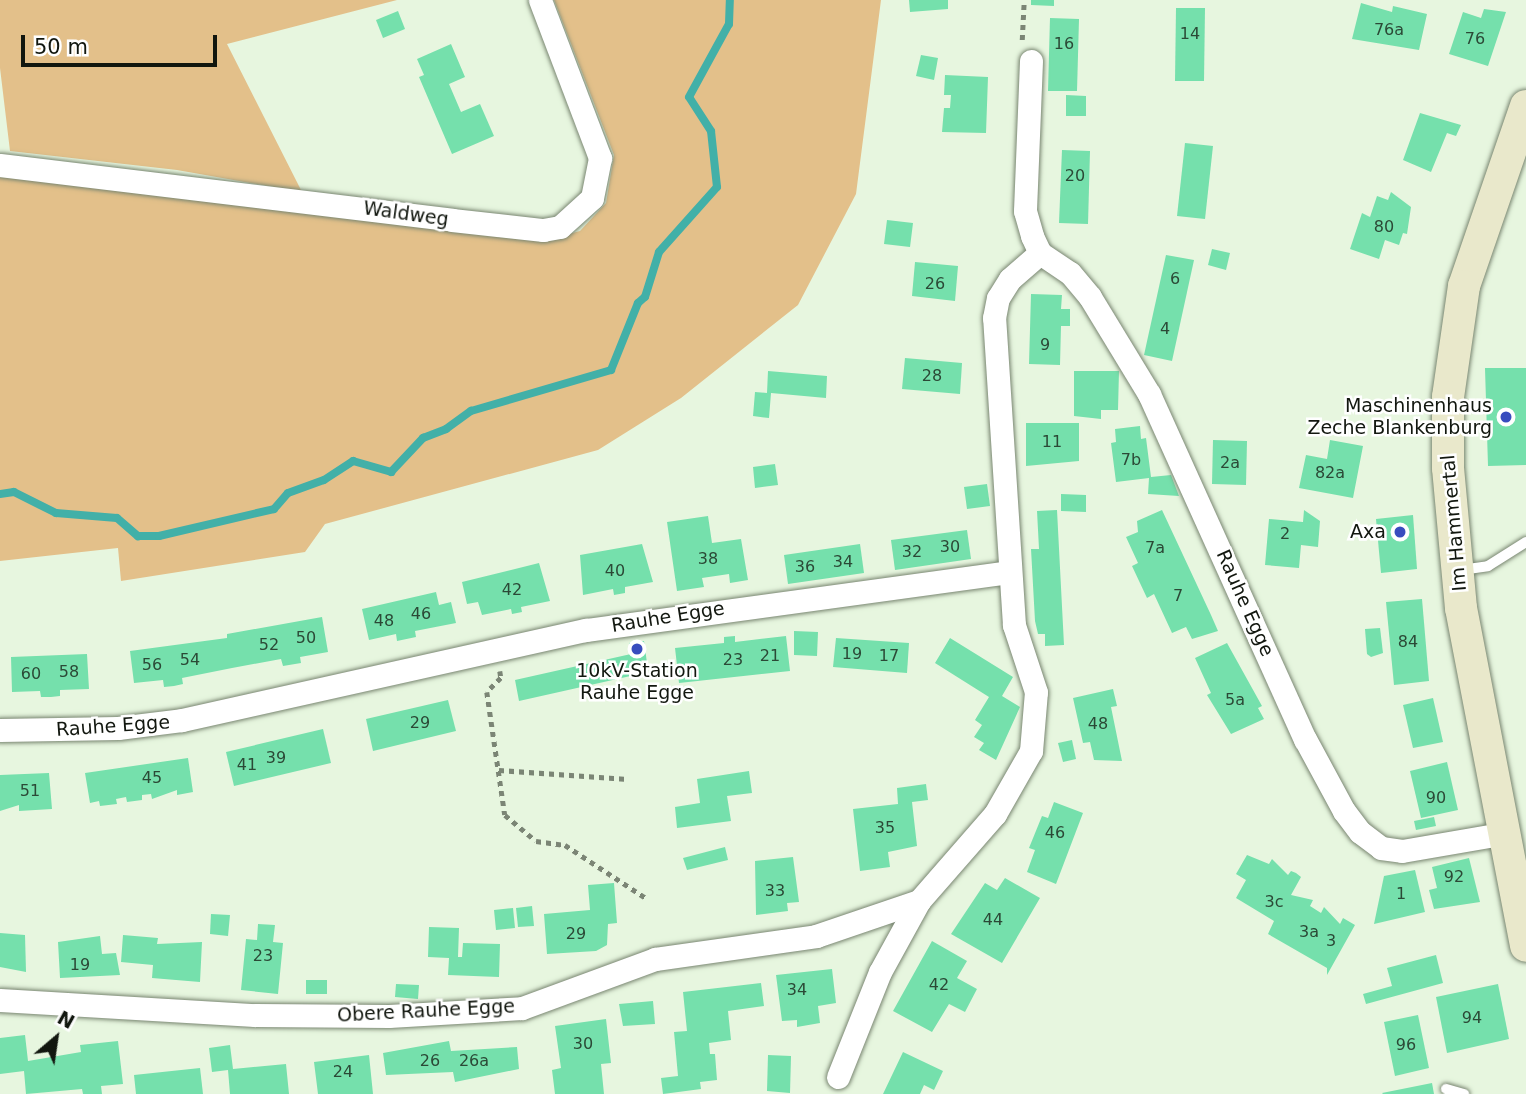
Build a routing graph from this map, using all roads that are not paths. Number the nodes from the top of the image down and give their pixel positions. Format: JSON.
{"nodes":[{"id":1,"x":540,"y":0,"type":"edge"},
{"id":2,"x":1031,"y":61,"type":"road end"},
{"id":3,"x":1526,"y":106,"type":"edge"},
{"id":4,"x":0,"y":165,"type":"edge"},
{"id":5,"x":1040,"y":253,"type":"junction"},
{"id":6,"x":1526,"y":542,"type":"edge"},
{"id":7,"x":1458,"y":571,"type":"junction"},
{"id":8,"x":1008,"y":572,"type":"junction"},
{"id":9,"x":0,"y":730,"type":"edge"},
{"id":10,"x":1506,"y":833,"type":"junction"},
{"id":11,"x":919,"y":901,"type":"junction"},
{"id":12,"x":1526,"y":946,"type":"edge"},
{"id":13,"x":0,"y":1000,"type":"edge"},
{"id":14,"x":838,"y":1077,"type":"dead end"},
{"id":15,"x":1446,"y":1088,"type":"dead end"},
{"id":16,"x":1464,"y":1094,"type":"edge"}],
"edges":[{"from":1,"to":4,"type":"street","name":"Waldweg"},
{"from":2,"to":5,"type":"street"},
{"from":3,"to":7,"type":"main road","name":"Im Hammertal"},
{"from":5,"to":8,"type":"street"},
{"from":5,"to":10,"type":"street","name":"Rauhe Egge"},
{"from":6,"to":7,"type":"lane"},
{"from":7,"to":10,"type":"main road","name":"Im Hammertal"},
{"from":8,"to":9,"type":"street","name":"Rauhe Egge"},
{"from":8,"to":11,"type":"street"},
{"from":10,"to":12,"type":"main road","name":"Im Hammertal"},
{"from":11,"to":13,"type":"street","name":"Obere Rauhe Egge"},
{"from":11,"to":14,"type":"street"},
{"from":15,"to":16,"type":"lane"}]}
